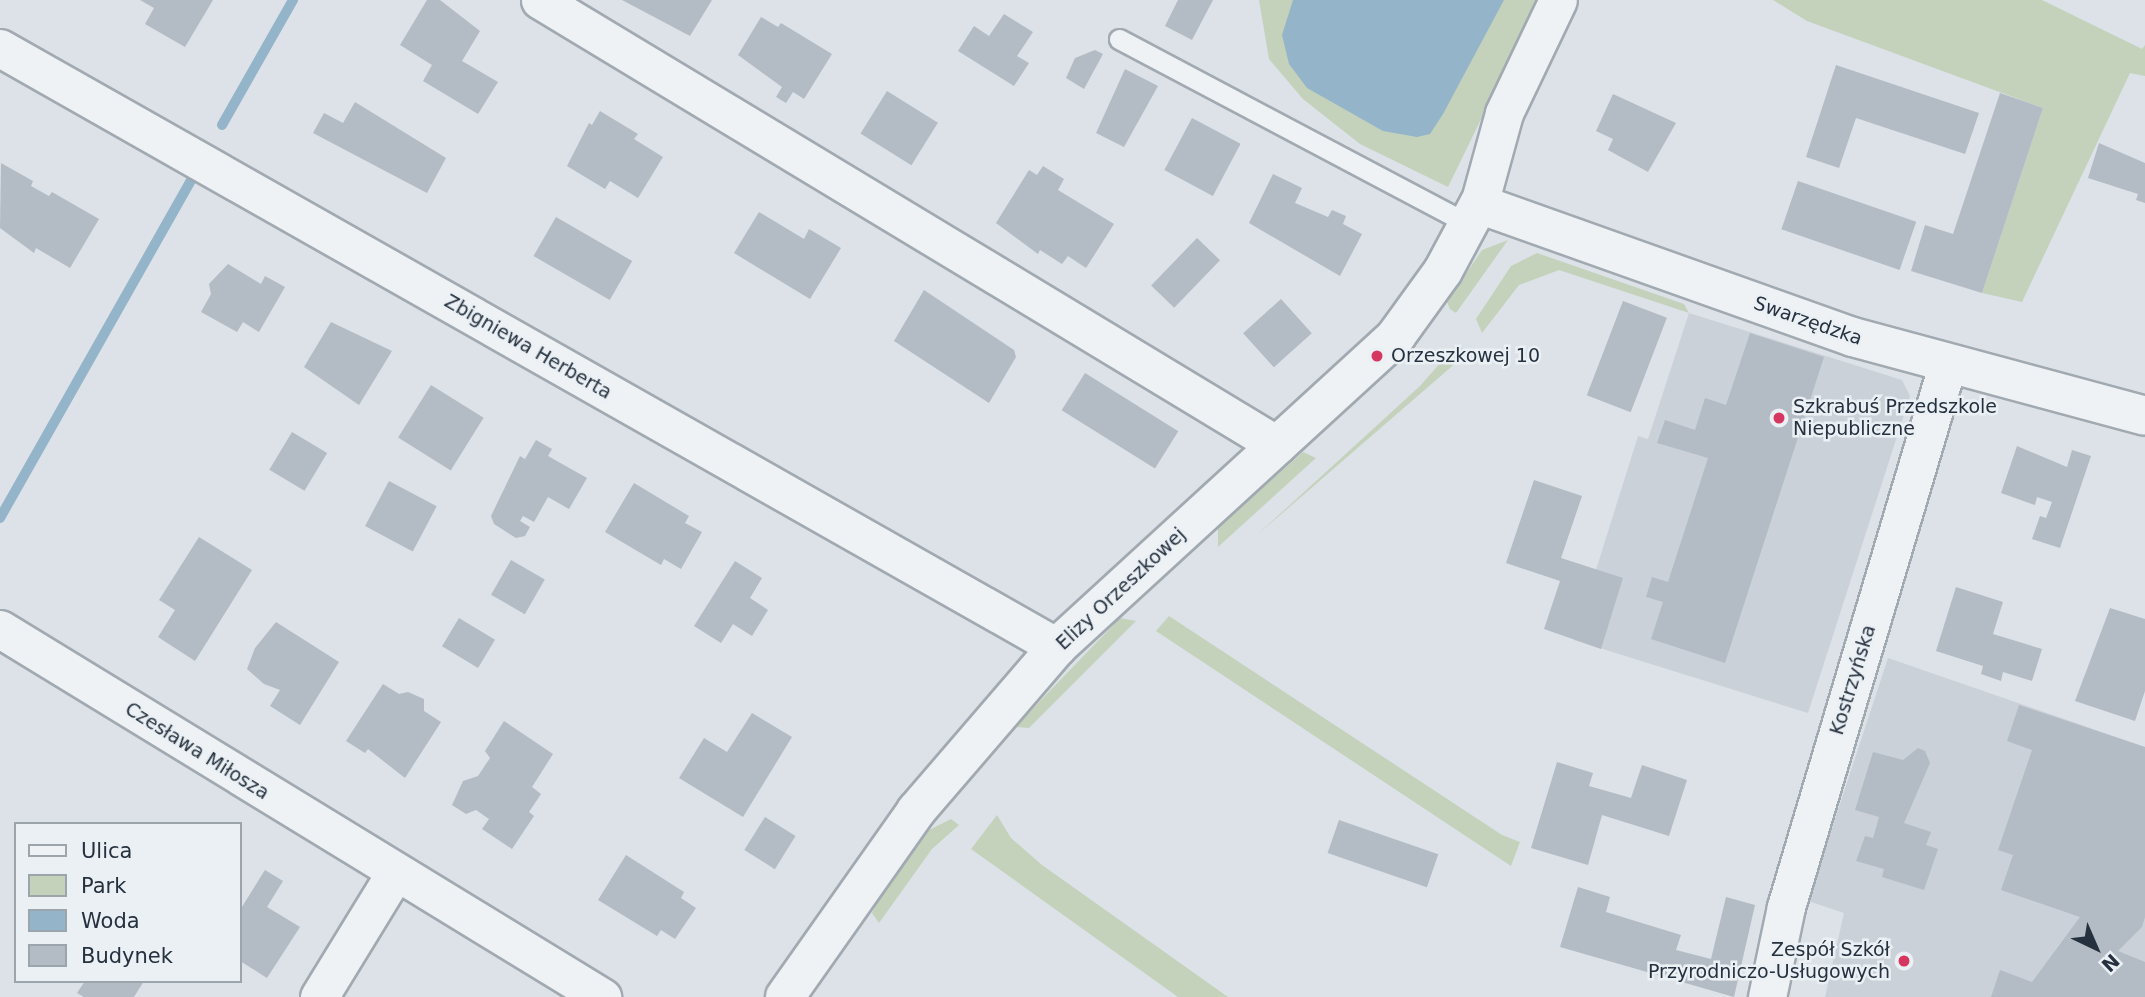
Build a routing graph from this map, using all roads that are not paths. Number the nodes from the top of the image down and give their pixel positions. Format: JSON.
{"nodes":[{"id":1,"x":540,"y":0,"type":"edge"},
{"id":2,"x":1558,"y":0,"type":"edge"},
{"id":3,"x":1119,"y":39,"type":"dead end"},
{"id":4,"x":0,"y":48,"type":"edge"},
{"id":5,"x":1474,"y":214,"type":"junction"},
{"id":6,"x":1947,"y":366,"type":"junction"},
{"id":7,"x":2145,"y":416,"type":"edge"},
{"id":8,"x":1277,"y":445,"type":"junction"},
{"id":9,"x":0,"y":629,"type":"edge"},
{"id":10,"x":1056,"y":647,"type":"junction"},
{"id":11,"x":395,"y":873,"type":"junction"},
{"id":12,"x":319,"y":997,"type":"edge"},
{"id":13,"x":602,"y":997,"type":"edge"},
{"id":14,"x":785,"y":997,"type":"edge"},
{"id":15,"x":1766,"y":997,"type":"edge"}],
"edges":[{"from":1,"to":8,"type":"street"},
{"from":2,"to":5,"type":"street"},
{"from":3,"to":5,"type":"lane"},
{"from":4,"to":10,"type":"street","name":"Zbigniewa Herberta"},
{"from":5,"to":6,"type":"street","name":"Swarzędzka"},
{"from":5,"to":8,"type":"street","name":"Elizy Orzeszkowej"},
{"from":6,"to":7,"type":"street","name":"Swarzędzka"},
{"from":6,"to":15,"type":"street","name":"Kostrzyńska"},
{"from":8,"to":10,"type":"street","name":"Elizy Orzeszkowej"},
{"from":9,"to":11,"type":"street","name":"Czesława Miłosza"},
{"from":10,"to":14,"type":"street","name":"Elizy Orzeszkowej"},
{"from":11,"to":12,"type":"street"},
{"from":11,"to":13,"type":"street","name":"Czesława Miłosza"}]}
